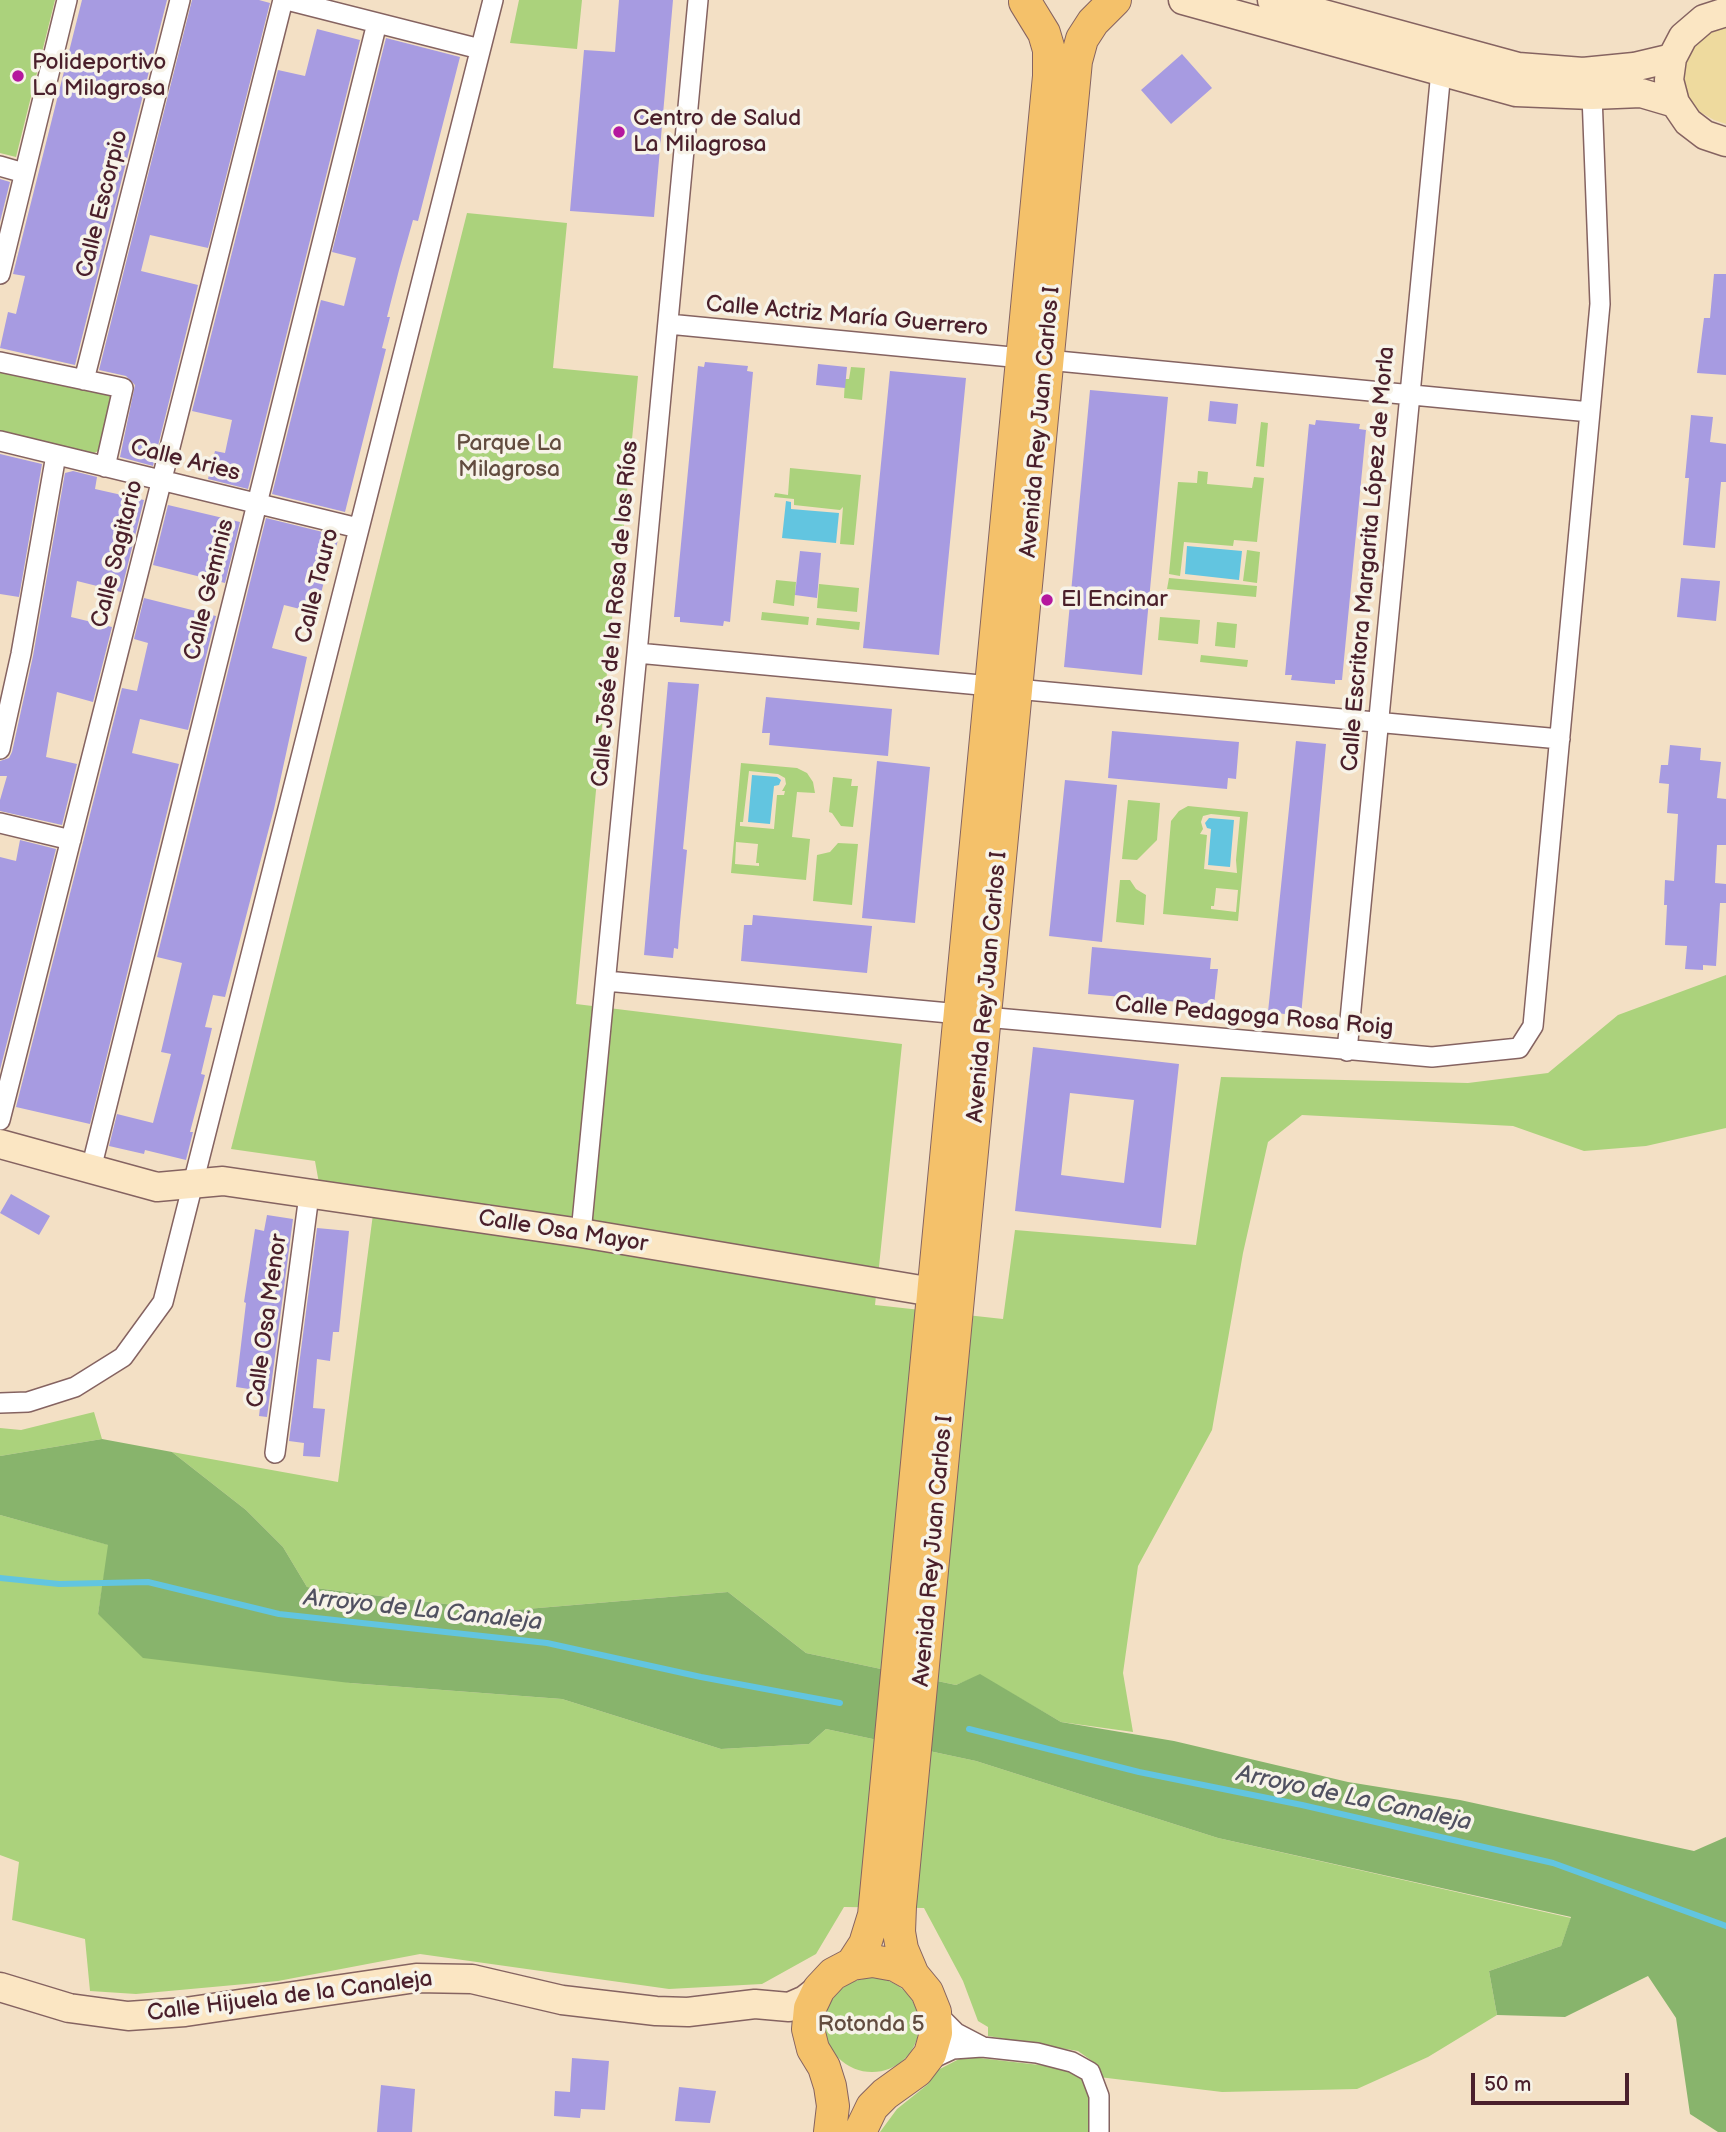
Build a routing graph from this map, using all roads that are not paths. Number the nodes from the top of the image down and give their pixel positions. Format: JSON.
{"nodes":[{"id":1,"x":67,"y":0,"type":"edge"},
{"id":2,"x":180,"y":0,"type":"edge"},
{"id":3,"x":285,"y":0,"type":"edge"},
{"id":4,"x":493,"y":0,"type":"edge"},
{"id":5,"x":698,"y":0,"type":"edge"},
{"id":6,"x":1183,"y":0,"type":"edge"},
{"id":7,"x":1272,"y":0,"type":"edge"},
{"id":8,"x":1024,"y":1,"type":"edge"},
{"id":9,"x":1118,"y":2,"type":"edge"},
{"id":10,"x":1709,"y":10,"type":"edge"},
{"id":11,"x":377,"y":23,"type":"junction"},
{"id":12,"x":480,"y":49,"type":"junction"},
{"id":13,"x":1672,"y":58,"type":"junction"},
{"id":14,"x":1441,"y":71,"type":"junction"},
{"id":15,"x":1592,"y":95,"type":"junction"},
{"id":16,"x":1675,"y":103,"type":"junction"},
{"id":17,"x":1726,"y":142,"type":"edge"},
{"id":18,"x":0,"y":166,"type":"edge"},
{"id":19,"x":24,"y":173,"type":"junction"},
{"id":20,"x":0,"y":274,"type":"edge"},
{"id":21,"x":668,"y":324,"type":"junction"},
{"id":22,"x":1035,"y":359,"type":"junction"},
{"id":23,"x":0,"y":362,"type":"edge"},
{"id":24,"x":84,"y":380,"type":"junction"},
{"id":25,"x":1409,"y":395,"type":"junction"},
{"id":26,"x":1590,"y":412,"type":"junction"},
{"id":27,"x":0,"y":441,"type":"edge"},
{"id":28,"x":56,"y":455,"type":"junction"},
{"id":29,"x":105,"y":467,"type":"junction"},
{"id":30,"x":162,"y":481,"type":"junction"},
{"id":31,"x":257,"y":504,"type":"junction"},
{"id":32,"x":358,"y":528,"type":"junction"},
{"id":33,"x":637,"y":653,"type":"junction"},
{"id":34,"x":1003,"y":688,"type":"junction"},
{"id":35,"x":1377,"y":723,"type":"junction"},
{"id":36,"x":1560,"y":739,"type":"junction"},
{"id":37,"x":0,"y":749,"type":"edge"},
{"id":38,"x":0,"y":822,"type":"edge"},
{"id":39,"x":71,"y":839,"type":"junction"},
{"id":40,"x":606,"y":981,"type":"junction"},
{"id":41,"x":972,"y":1016,"type":"junction"},
{"id":42,"x":1347,"y":1051,"type":"junction"},
{"id":43,"x":0,"y":1120,"type":"edge"},
{"id":44,"x":0,"y":1144,"type":"edge"},
{"id":45,"x":91,"y":1169,"type":"junction"},
{"id":46,"x":192,"y":1184,"type":"junction"},
{"id":47,"x":309,"y":1195,"type":"junction"},
{"id":48,"x":580,"y":1233,"type":"junction"},
{"id":49,"x":933,"y":1292,"type":"junction"},
{"id":50,"x":0,"y":1403,"type":"edge"},
{"id":51,"x":275,"y":1453,"type":"dead end"},
{"id":52,"x":852,"y":1964,"type":"junction"},
{"id":53,"x":913,"y":1975,"type":"junction"},
{"id":54,"x":0,"y":1987,"type":"edge"},
{"id":55,"x":935,"y":2012,"type":"junction"},
{"id":56,"x":799,"y":2018,"type":"junction"},
{"id":57,"x":982,"y":2047,"type":"junction"},
{"id":58,"x":923,"y":2063,"type":"junction"},
{"id":59,"x":824,"y":2067,"type":"junction"},
{"id":60,"x":900,"y":2083,"type":"junction"},
{"id":61,"x":830,"y":2132,"type":"edge"},
{"id":62,"x":859,"y":2132,"type":"edge"},
{"id":63,"x":1099,"y":2132,"type":"edge"}],
"edges":[{"from":1,"to":19,"type":"street"},
{"from":2,"to":24,"type":"street","name":"Calle Escorpio"},
{"from":3,"to":11,"type":"street"},
{"from":3,"to":30,"type":"street","name":"Calle Sagitario"},
{"from":4,"to":12,"type":"street","name":"Calle Tauro"},
{"from":5,"to":21,"type":"street","name":"Calle José de la Rosa de los Ríos"},
{"from":6,"to":14,"type":"street"},
{"from":7,"to":13,"type":"street"},
{"from":8,"to":9,"type":"main road","name":"Avenida Rey Juan Carlos I"},
{"from":8,"to":22,"type":"main road","name":"Avenida Rey Juan Carlos I"},
{"from":9,"to":22,"type":"main road","name":"Avenida Rey Juan Carlos I"},
{"from":10,"to":13,"type":"street"},
{"from":11,"to":12,"type":"street"},
{"from":11,"to":31,"type":"street","name":"Calle Géminis"},
{"from":12,"to":32,"type":"street","name":"Calle Tauro"},
{"from":13,"to":16,"type":"street"},
{"from":14,"to":15,"type":"street"},
{"from":14,"to":25,"type":"street","name":"Calle Escritora Margarita López de Morla"},
{"from":15,"to":16,"type":"street"},
{"from":15,"to":26,"type":"street"},
{"from":16,"to":17,"type":"street"},
{"from":18,"to":19,"type":"street"},
{"from":19,"to":20,"type":"street"},
{"from":21,"to":22,"type":"street","name":"Calle Actriz María Guerrero"},
{"from":21,"to":33,"type":"street","name":"Calle José de la Rosa de los Ríos"},
{"from":22,"to":25,"type":"street","name":"Calle Actriz María Guerrero"},
{"from":22,"to":34,"type":"main road","name":"Avenida Rey Juan Carlos I"},
{"from":23,"to":24,"type":"street"},
{"from":24,"to":29,"type":"street"},
{"from":25,"to":26,"type":"street","name":"Calle Actriz María Guerrero"},
{"from":25,"to":35,"type":"street","name":"Calle Escritora Margarita López de Morla"},
{"from":26,"to":36,"type":"street"},
{"from":27,"to":28,"type":"street","name":"Calle Aries"},
{"from":28,"to":29,"type":"street","name":"Calle Aries"},
{"from":28,"to":37,"type":"street"},
{"from":29,"to":30,"type":"street","name":"Calle Aries"},
{"from":30,"to":31,"type":"street","name":"Calle Aries"},
{"from":30,"to":39,"type":"street","name":"Calle Sagitario"},
{"from":31,"to":32,"type":"street","name":"Calle Aries"},
{"from":31,"to":45,"type":"street","name":"Calle Géminis"},
{"from":32,"to":46,"type":"street","name":"Calle Tauro"},
{"from":33,"to":34,"type":"street"},
{"from":33,"to":40,"type":"street","name":"Calle José de la Rosa de los Ríos"},
{"from":34,"to":35,"type":"street"},
{"from":34,"to":41,"type":"main road","name":"Avenida Rey Juan Carlos I"},
{"from":35,"to":36,"type":"street"},
{"from":35,"to":42,"type":"street","name":"Calle Escritora Margarita López de Morla"},
{"from":36,"to":42,"type":"street","name":"Calle Pedagoga Rosa Roig"},
{"from":38,"to":39,"type":"street"},
{"from":39,"to":43,"type":"street","name":"Calle Sagitario"},
{"from":40,"to":41,"type":"street","name":"Calle Pedagoga Rosa Roig"},
{"from":40,"to":48,"type":"street","name":"Calle José de la Rosa de los Ríos"},
{"from":41,"to":42,"type":"street","name":"Calle Pedagoga Rosa Roig"},
{"from":41,"to":49,"type":"main road","name":"Avenida Rey Juan Carlos I"},
{"from":41,"to":53,"type":"main road","name":"Avenida Rey Juan Carlos I"},
{"from":44,"to":45,"type":"street","name":"Calle Osa Mayor"},
{"from":45,"to":46,"type":"street","name":"Calle Osa Mayor"},
{"from":46,"to":47,"type":"street","name":"Calle Osa Mayor"},
{"from":46,"to":50,"type":"street","name":"Calle Tauro"},
{"from":47,"to":48,"type":"street","name":"Calle Osa Mayor"},
{"from":47,"to":51,"type":"street","name":"Calle Osa Menor"},
{"from":48,"to":49,"type":"street","name":"Calle Osa Mayor"},
{"from":49,"to":52,"type":"main road","name":"Avenida Rey Juan Carlos I"},
{"from":52,"to":53,"type":"main road"},
{"from":52,"to":56,"type":"main road","name":"Avenida Rey Juan Carlos I"},
{"from":53,"to":55,"type":"main road","name":"Avenida Rey Juan Carlos I"},
{"from":54,"to":56,"type":"street","name":"Calle Hijuela de la Canaleja"},
{"from":55,"to":57,"type":"street"},
{"from":55,"to":58,"type":"main road"},
{"from":56,"to":59,"type":"main road"},
{"from":57,"to":58,"type":"street"},
{"from":57,"to":63,"type":"street"},
{"from":58,"to":60,"type":"main road"},
{"from":59,"to":60,"type":"main road"},
{"from":59,"to":61,"type":"main road"},
{"from":60,"to":62,"type":"main road"}]}
